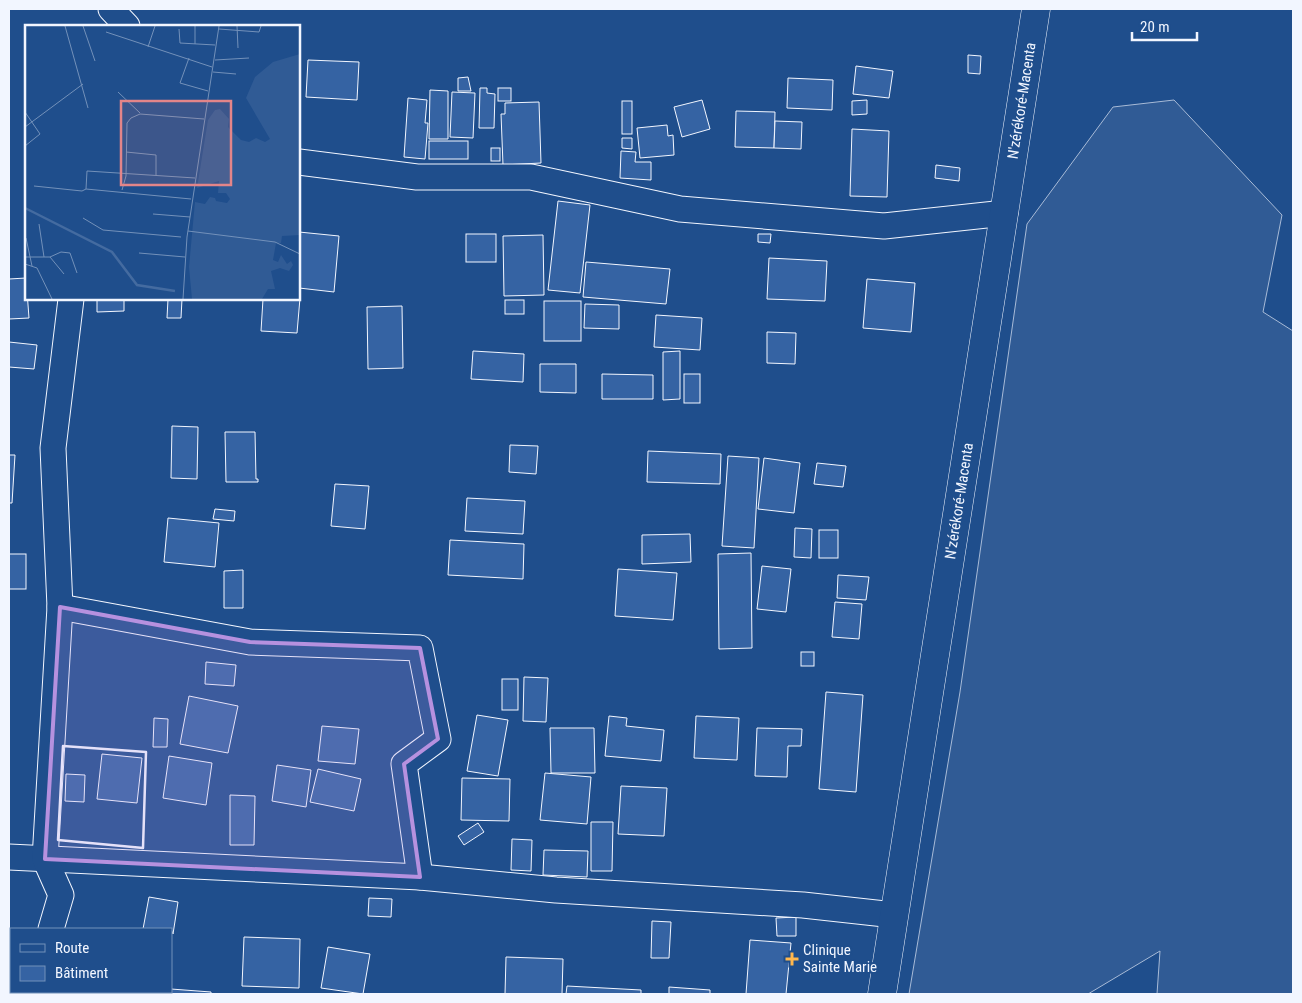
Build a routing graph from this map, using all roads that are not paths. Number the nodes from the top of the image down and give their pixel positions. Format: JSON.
{"nodes":[{"id":1,"x":111,"y":9,"type":"edge"},
{"id":2,"x":1036,"y":9,"type":"edge"},
{"id":3,"x":126,"y":25,"type":"edge"},
{"id":4,"x":300,"y":162,"type":"edge"},
{"id":5,"x":1005,"y":213,"type":"junction"},
{"id":6,"x":71,"y":300,"type":"edge"},
{"id":7,"x":60,"y":607,"type":"junction"},
{"id":8,"x":9,"y":857,"type":"edge"},
{"id":9,"x":45,"y":859,"type":"junction"},
{"id":10,"x":420,"y":876,"type":"junction"},
{"id":11,"x":894,"y":915,"type":"junction"},
{"id":12,"x":51,"y":928,"type":"edge"},
{"id":13,"x":882,"y":994,"type":"edge"}],
"edges":[{"from":1,"to":3,"type":"street"},
{"from":2,"to":5,"type":"highway","name":"N'zérékoré-Macenta"},
{"from":4,"to":5,"type":"street"},
{"from":5,"to":11,"type":"highway","name":"N'zérékoré-Macenta"},
{"from":6,"to":7,"type":"street"},
{"from":7,"to":9,"type":"street"},
{"from":7,"to":10,"type":"street"},
{"from":8,"to":9,"type":"street"},
{"from":9,"to":10,"type":"street"},
{"from":9,"to":12,"type":"street"},
{"from":10,"to":11,"type":"street"},
{"from":11,"to":13,"type":"highway","name":"N'zérékoré-Macenta"}]}
